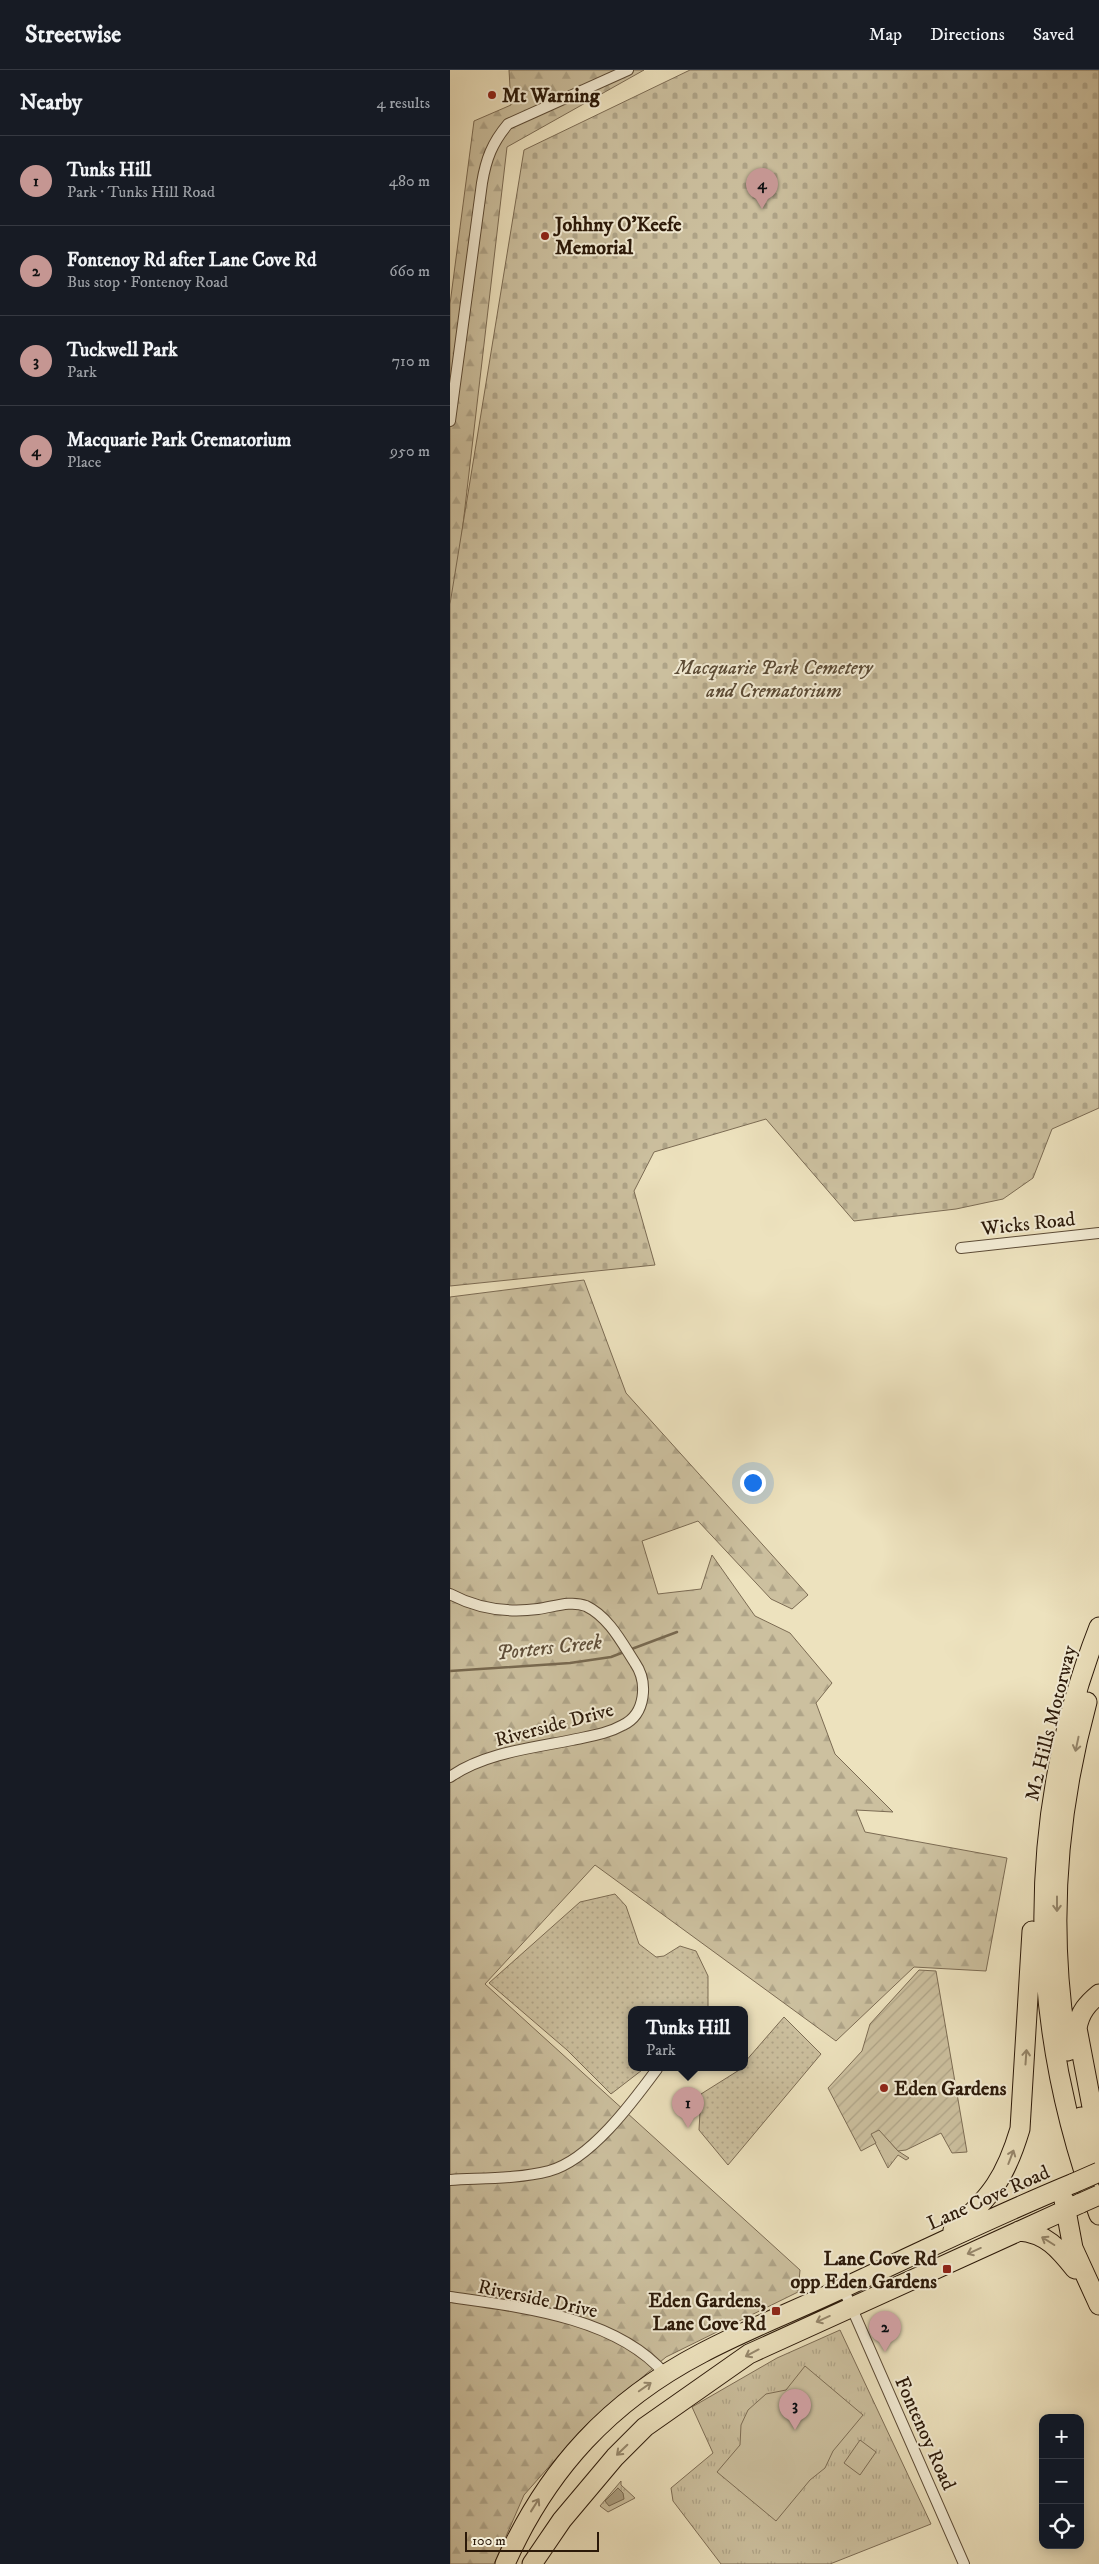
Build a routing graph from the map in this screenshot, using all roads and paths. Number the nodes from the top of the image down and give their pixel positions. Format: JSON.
{"nodes":[{"id":1,"x":628,"y":70,"type":"edge"},
{"id":2,"x":450,"y":422,"type":"edge"},
{"id":3,"x":1099,"y":1233,"type":"edge"},
{"id":4,"x":961,"y":1248,"type":"dead end"},
{"id":5,"x":450,"y":1594,"type":"edge"},
{"id":6,"x":1099,"y":1627,"type":"edge"},
{"id":7,"x":1099,"y":1663,"type":"edge"},
{"id":8,"x":450,"y":1777,"type":"edge"},
{"id":9,"x":1048,"y":1823,"type":"junction"},
{"id":10,"x":1099,"y":1994,"type":"edge"},
{"id":11,"x":654,"y":2071,"type":"edge"},
{"id":12,"x":1099,"y":2144,"type":"edge"},
{"id":13,"x":1099,"y":2171,"type":"edge"},
{"id":14,"x":450,"y":2180,"type":"edge"},
{"id":15,"x":1068,"y":2185,"type":"junction"},
{"id":16,"x":1099,"y":2195,"type":"edge"},
{"id":17,"x":1074,"y":2206,"type":"junction"},
{"id":18,"x":1099,"y":2214,"type":"edge"},
{"id":19,"x":1019,"y":2231,"type":"junction"},
{"id":20,"x":935,"y":2245,"type":"junction"},
{"id":21,"x":843,"y":2288,"type":"junction"},
{"id":22,"x":450,"y":2297,"type":"edge"},
{"id":23,"x":1095,"y":2298,"type":"edge"},
{"id":24,"x":851,"y":2306,"type":"junction"},
{"id":25,"x":665,"y":2374,"type":"junction"},
{"id":26,"x":682,"y":2400,"type":"junction"},
{"id":27,"x":505,"y":2564,"type":"edge"},
{"id":28,"x":532,"y":2564,"type":"edge"},
{"id":29,"x":964,"y":2564,"type":"edge"}],
"edges":[{"from":1,"to":2,"type":"street"},
{"from":3,"to":4,"type":"street","name":"Wicks Road"},
{"from":5,"to":8,"type":"street","name":"Riverside Drive"},
{"from":6,"to":9,"type":"highway","name":"M2 Hills Motorway"},
{"from":7,"to":13,"type":"highway","name":"M2 Hills Motorway","one_way":true},
{"from":9,"to":18,"type":"highway","name":"M2 Hills Motorway"},
{"from":20,"to":9,"type":"highway","one_way":true},
{"from":10,"to":12,"type":"highway"},
{"from":11,"to":14,"type":"street"},
{"from":13,"to":15,"type":"highway","name":"Lane Cove Road","bridge":true},
{"from":15,"to":17,"type":"highway"},
{"from":15,"to":20,"type":"highway","name":"Lane Cove Road"},
{"from":16,"to":17,"type":"highway","bridge":true},
{"from":17,"to":19,"type":"highway"},
{"from":17,"to":23,"type":"highway"},
{"from":23,"to":19,"type":"highway","one_way":true},
{"from":19,"to":24,"type":"highway","one_way":true},
{"from":20,"to":21,"type":"highway","name":"Lane Cove Road"},
{"from":21,"to":24,"type":"street","name":"Fontenoy Road"},
{"from":21,"to":25,"type":"highway","name":"Lane Cove Road"},
{"from":22,"to":25,"type":"street","name":"Riverside Drive"},
{"from":24,"to":26,"type":"highway","one_way":true},
{"from":24,"to":29,"type":"street","name":"Fontenoy Road"},
{"from":25,"to":26,"type":"highway"},
{"from":27,"to":25,"type":"highway","name":"Lane Cove Road","one_way":true},
{"from":26,"to":28,"type":"highway","one_way":true}]}
